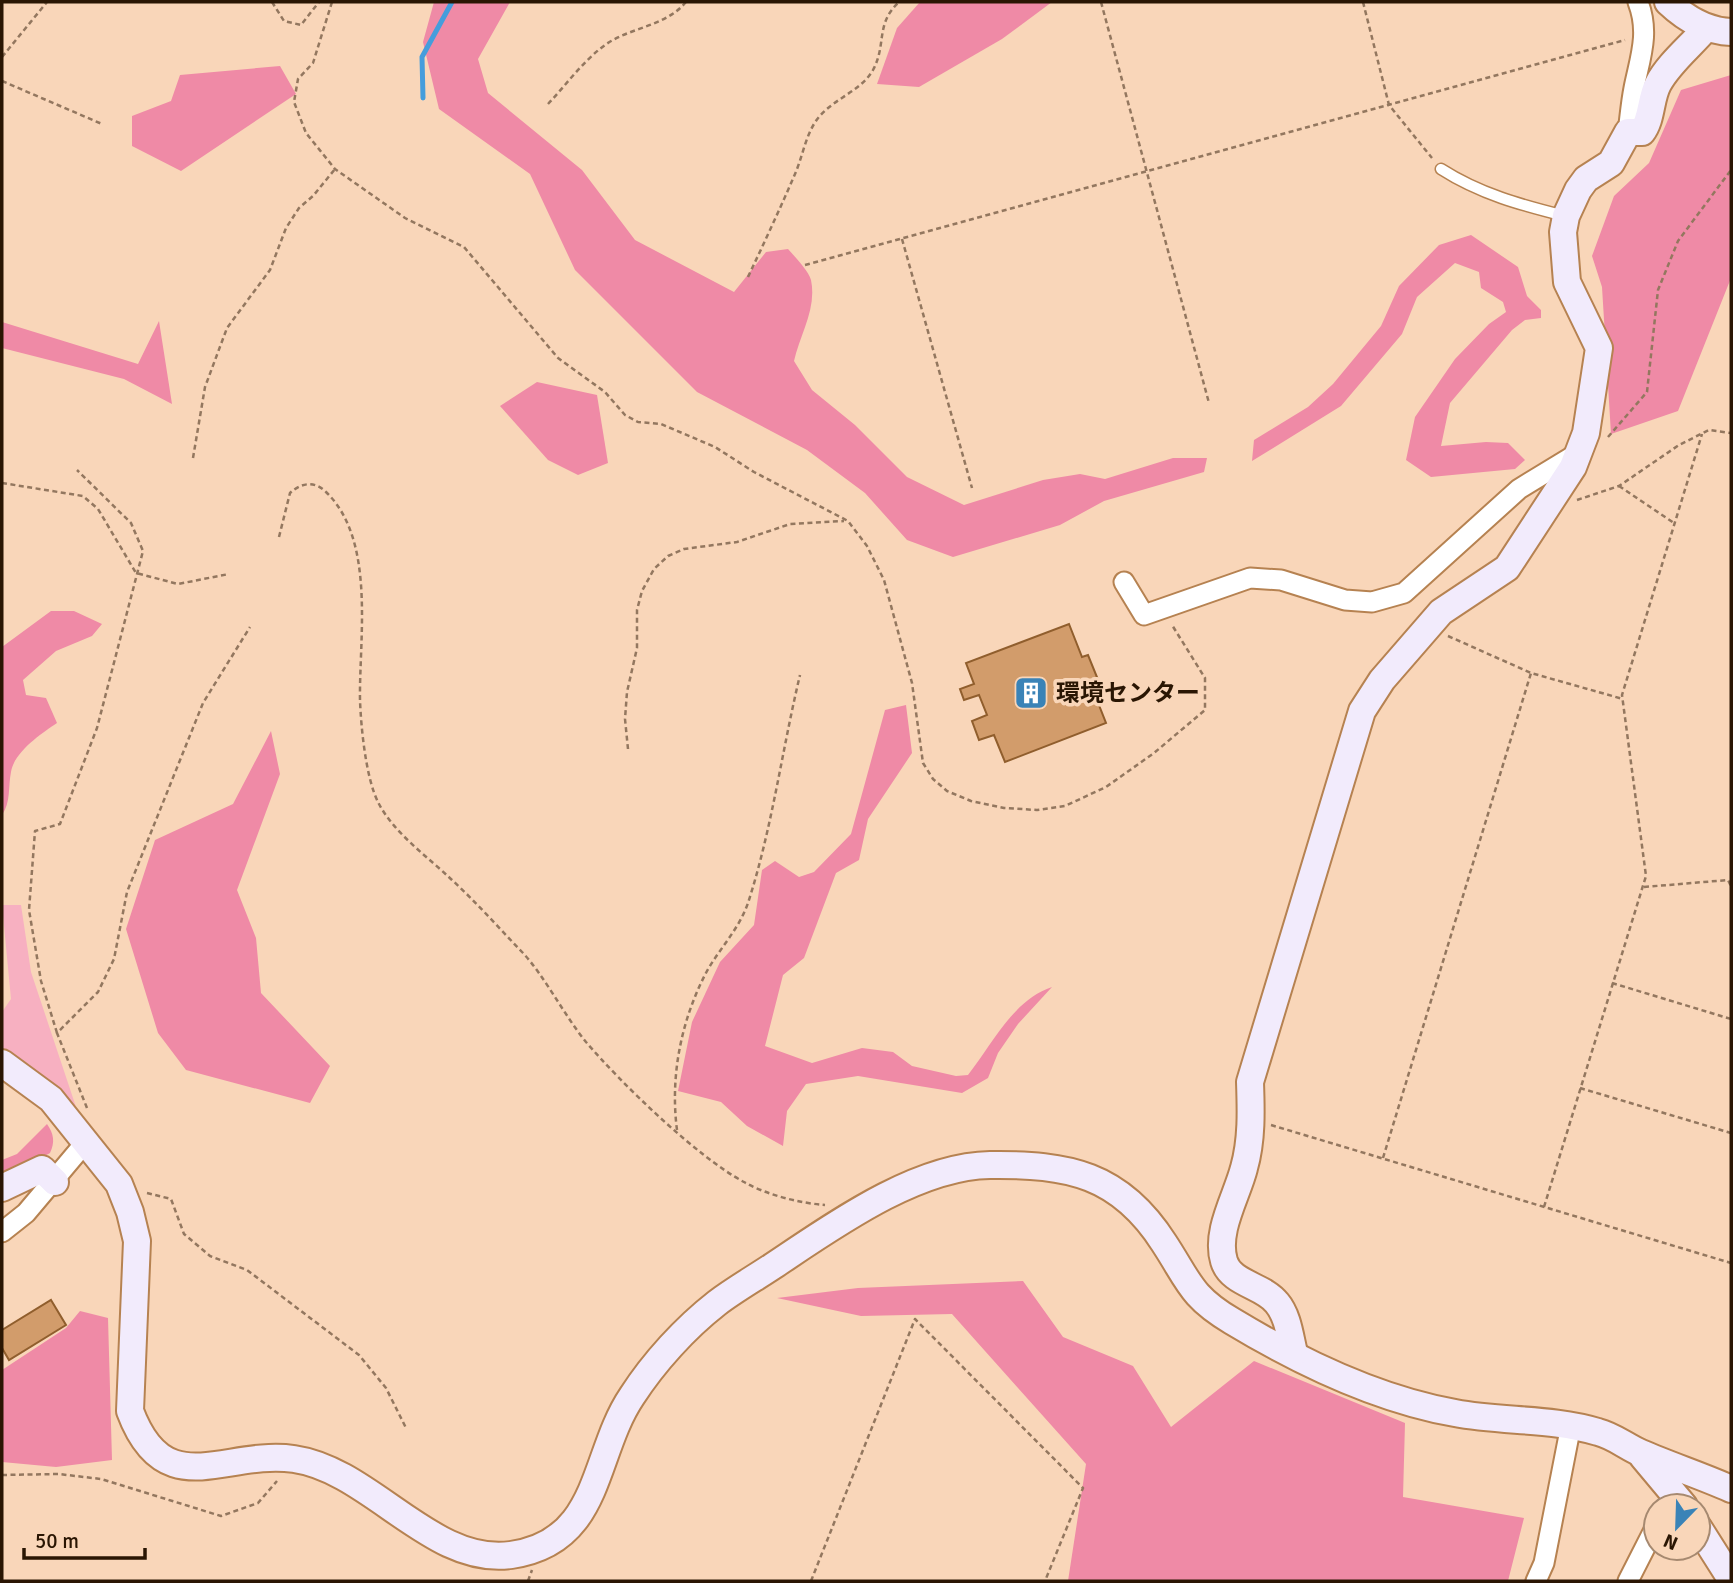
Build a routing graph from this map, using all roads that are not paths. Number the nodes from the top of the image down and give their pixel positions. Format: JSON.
{"nodes":[{"id":1,"x":1638,"y":2,"type":"edge"},
{"id":2,"x":1668,"y":2,"type":"edge"},
{"id":3,"x":1719,"y":30,"type":"edge"},
{"id":4,"x":1628,"y":132,"type":"junction"},
{"id":5,"x":1441,"y":169,"type":"road end"},
{"id":6,"x":1566,"y":216,"type":"junction"},
{"id":7,"x":1578,"y":453,"type":"junction"},
{"id":8,"x":1124,"y":582,"type":"dead end"},
{"id":9,"x":2,"y":1063,"type":"edge"},
{"id":10,"x":85,"y":1143,"type":"junction"},
{"id":11,"x":55,"y":1182,"type":"junction"},
{"id":12,"x":2,"y":1188,"type":"edge"},
{"id":13,"x":2,"y":1232,"type":"edge"},
{"id":14,"x":1294,"y":1353,"type":"junction"},
{"id":15,"x":1571,"y":1425,"type":"junction"},
{"id":16,"x":1638,"y":1452,"type":"junction"},
{"id":17,"x":1731,"y":1489,"type":"edge"},
{"id":18,"x":1668,"y":1492,"type":"edge"},
{"id":19,"x":1712,"y":1549,"type":"edge"},
{"id":20,"x":1642,"y":1554,"type":"edge"},
{"id":21,"x":1731,"y":1579,"type":"edge"},
{"id":22,"x":1536,"y":1581,"type":"edge"},
{"id":23,"x":1629,"y":1581,"type":"edge"}],
"edges":[{"from":1,"to":4,"type":"street"},
{"from":2,"to":3,"type":"street"},
{"from":3,"to":4,"type":"street"},
{"from":4,"to":6,"type":"street"},
{"from":5,"to":6,"type":"lane"},
{"from":6,"to":7,"type":"street"},
{"from":7,"to":8,"type":"street"},
{"from":7,"to":14,"type":"street"},
{"from":9,"to":10,"type":"street"},
{"from":10,"to":11,"type":"street"},
{"from":10,"to":14,"type":"street"},
{"from":11,"to":12,"type":"street"},
{"from":11,"to":13,"type":"street"},
{"from":14,"to":15,"type":"street"},
{"from":15,"to":16,"type":"street"},
{"from":15,"to":22,"type":"street"},
{"from":16,"to":17,"type":"street"},
{"from":16,"to":18,"type":"street"},
{"from":19,"to":21,"type":"street"},
{"from":20,"to":23,"type":"street"}]}
